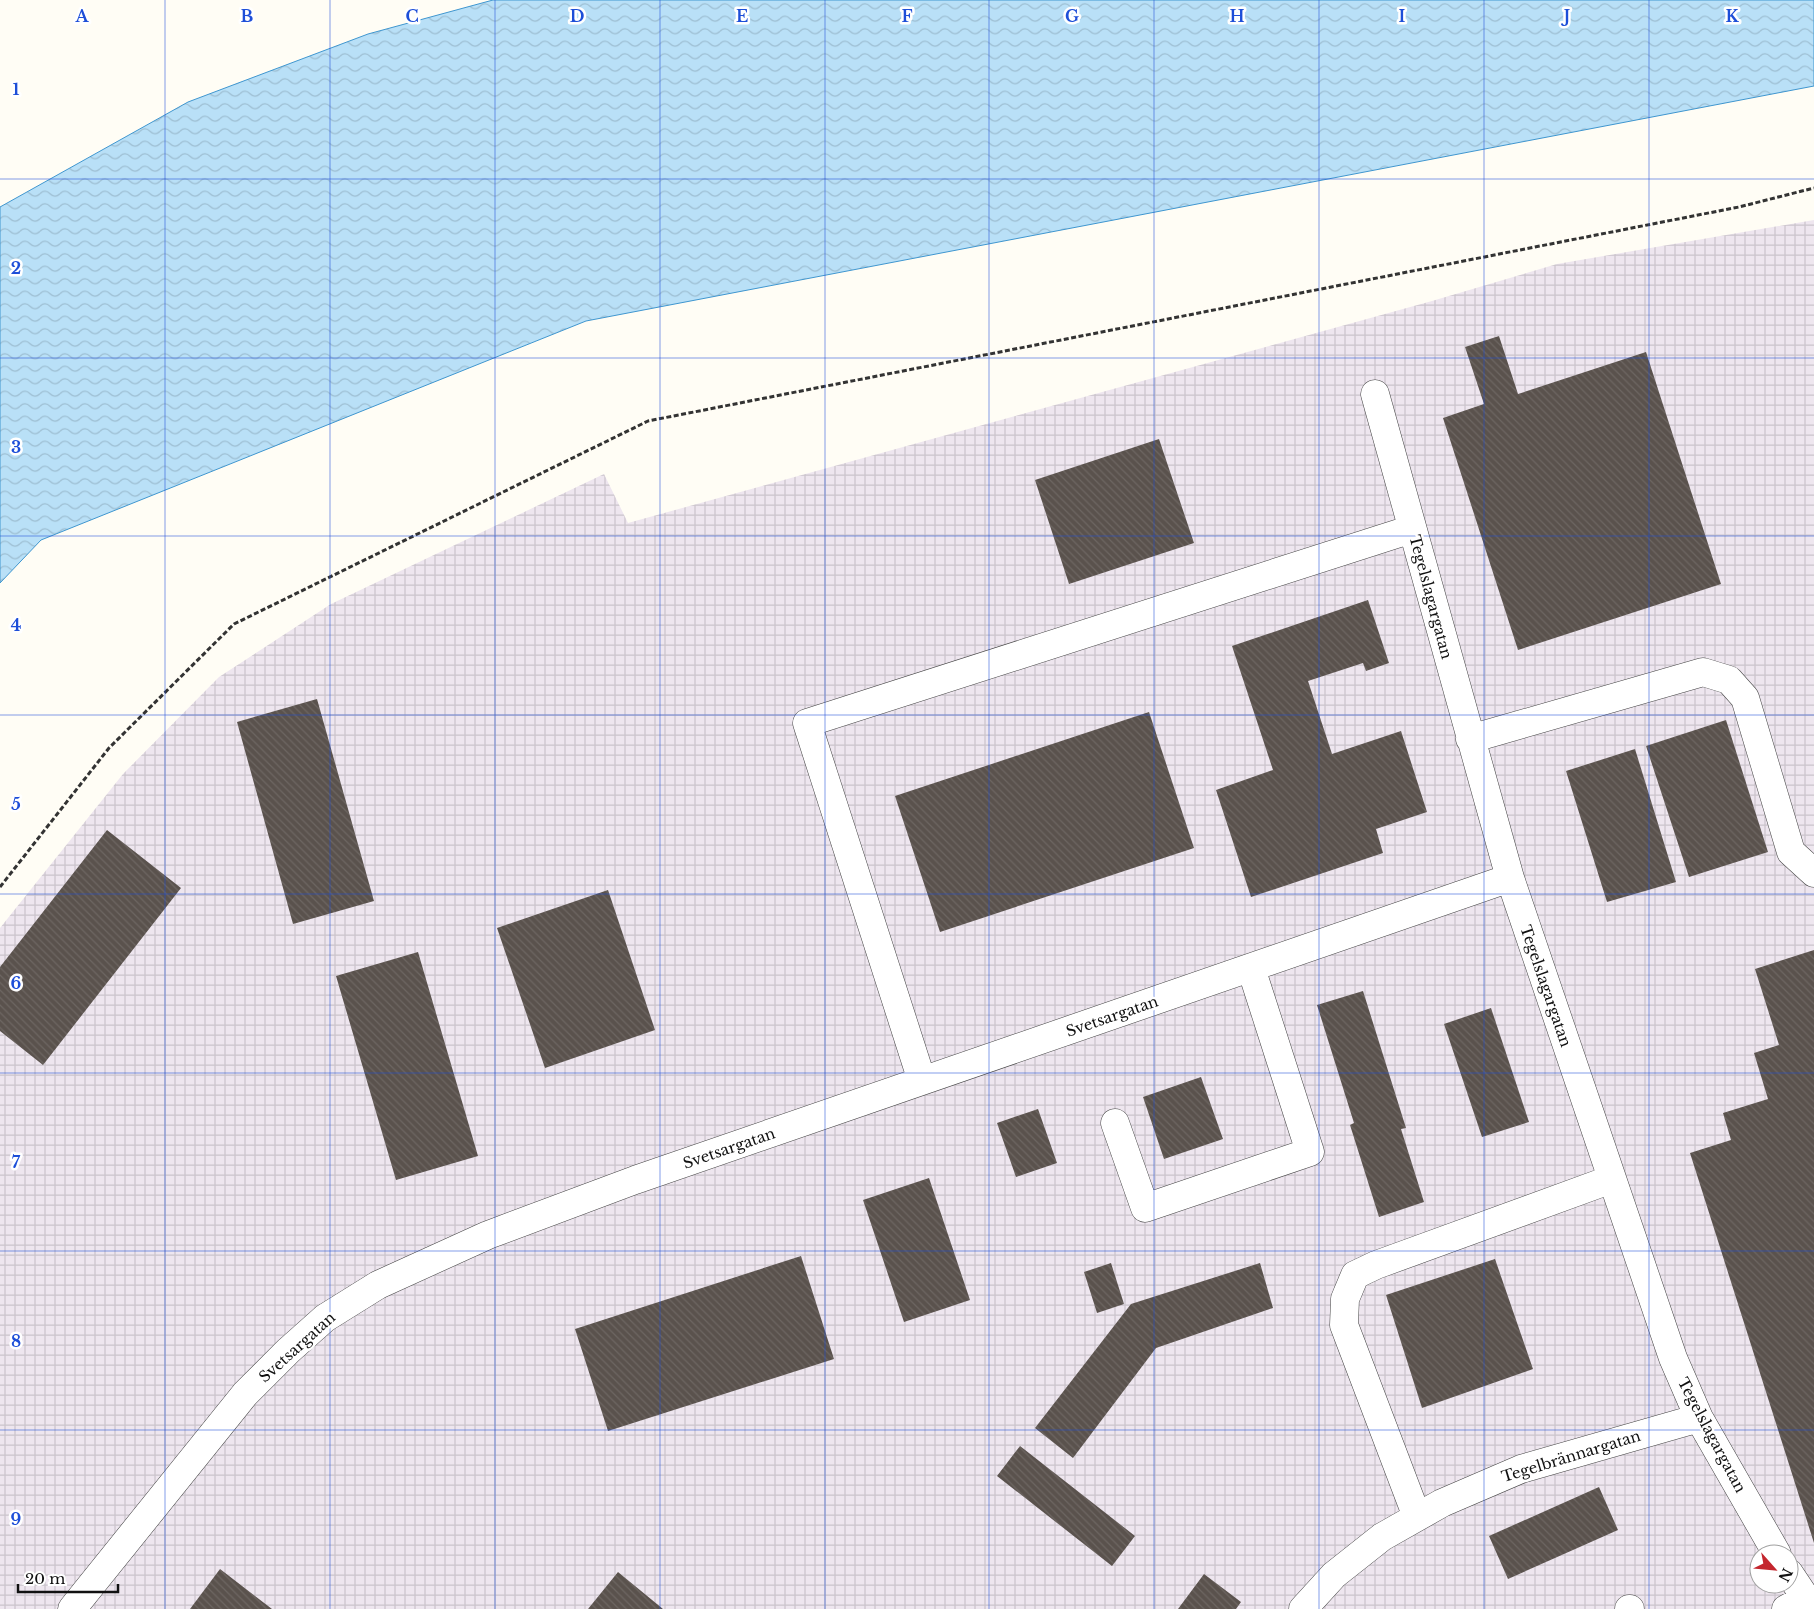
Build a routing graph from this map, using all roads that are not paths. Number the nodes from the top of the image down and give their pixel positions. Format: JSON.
{"nodes":[{"id":1,"x":1375,"y":394,"type":"dead end"},
{"id":2,"x":1412,"y":529,"type":"junction"},
{"id":3,"x":1470,"y":738,"type":"junction"},
{"id":4,"x":1814,"y":873,"type":"edge"},
{"id":5,"x":1510,"y":878,"type":"junction"},
{"id":6,"x":1250,"y":968,"type":"junction"},
{"id":7,"x":922,"y":1081,"type":"junction"},
{"id":8,"x":1115,"y":1123,"type":"dead end"},
{"id":9,"x":1612,"y":1179,"type":"junction"},
{"id":10,"x":1699,"y":1418,"type":"junction"},
{"id":11,"x":1417,"y":1517,"type":"junction"},
{"id":12,"x":1771,"y":1544,"type":"edge"},
{"id":13,"x":72,"y":1609,"type":"edge"},
{"id":14,"x":1303,"y":1609,"type":"edge"}],
"edges":[{"from":1,"to":2,"type":"street","name":"Tegelslagargatan"},
{"from":2,"to":3,"type":"street","name":"Tegelslagargatan"},
{"from":2,"to":7,"type":"street"},
{"from":3,"to":4,"type":"street"},
{"from":3,"to":5,"type":"street","name":"Tegelslagargatan"},
{"from":5,"to":6,"type":"street","name":"Svetsargatan"},
{"from":5,"to":9,"type":"street","name":"Tegelslagargatan"},
{"from":6,"to":7,"type":"street","name":"Svetsargatan"},
{"from":6,"to":8,"type":"street"},
{"from":7,"to":13,"type":"street","name":"Svetsargatan"},
{"from":9,"to":10,"type":"street","name":"Tegelslagargatan"},
{"from":9,"to":11,"type":"street"},
{"from":10,"to":11,"type":"street","name":"Tegelbrännargatan"},
{"from":10,"to":12,"type":"street","name":"Tegelslagargatan"},
{"from":11,"to":14,"type":"street","name":"Tegelbrännargatan"}]}
